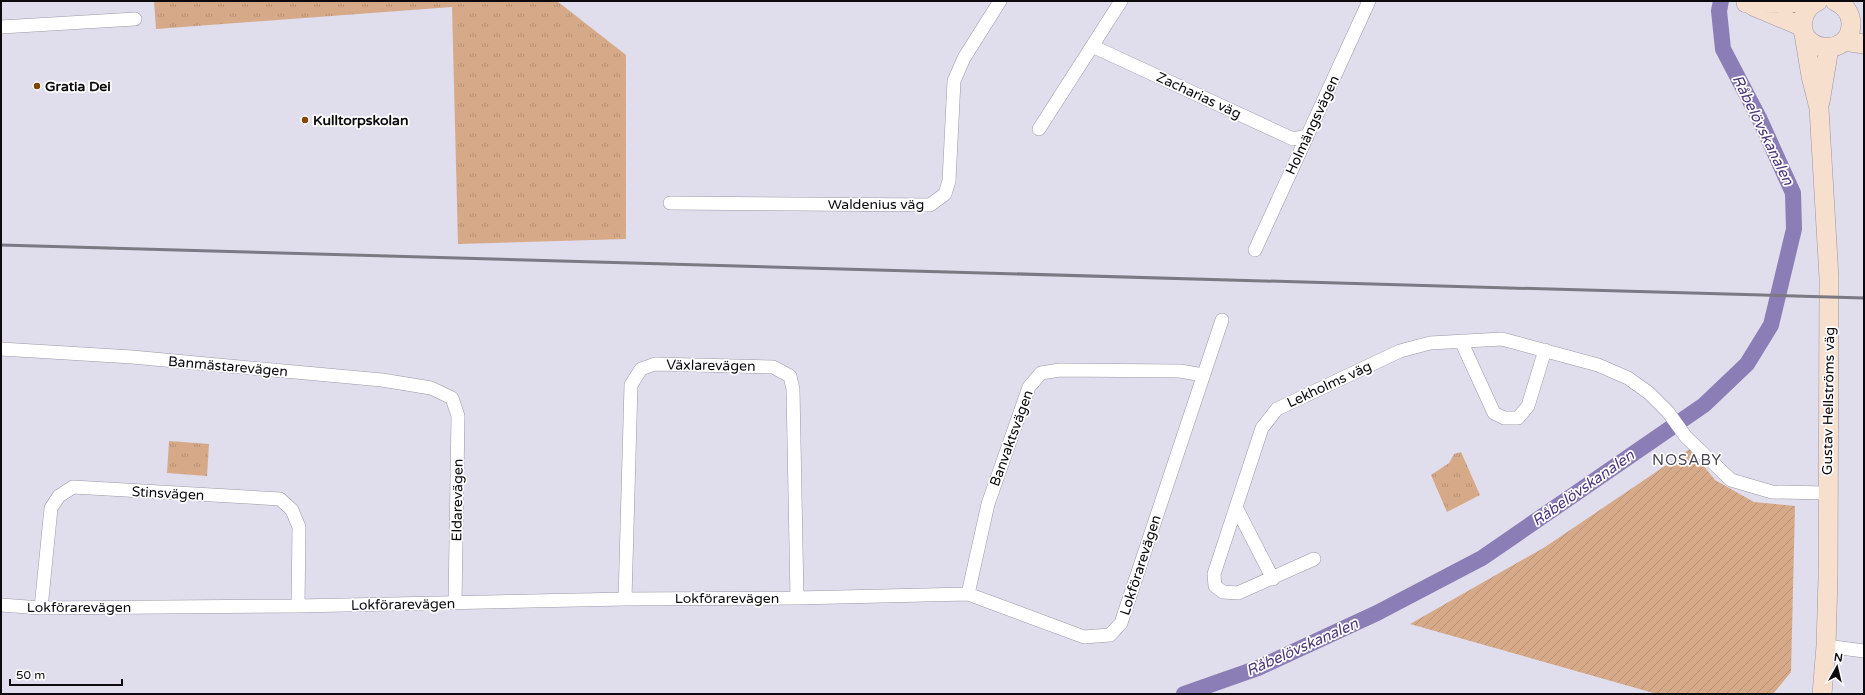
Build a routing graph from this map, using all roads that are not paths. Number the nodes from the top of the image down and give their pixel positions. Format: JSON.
{"nodes":[{"id":1,"x":1000,"y":1,"type":"edge"},
{"id":2,"x":1121,"y":1,"type":"edge"},
{"id":3,"x":1369,"y":1,"type":"edge"},
{"id":4,"x":1835,"y":1,"type":"edge"},
{"id":5,"x":1743,"y":2,"type":"edge"},
{"id":6,"x":1816,"y":2,"type":"edge"},
{"id":7,"x":134,"y":19,"type":"dead end"},
{"id":8,"x":1857,"y":21,"type":"edge"},
{"id":9,"x":1,"y":26,"type":"edge"},
{"id":10,"x":1804,"y":30,"type":"junction"},
{"id":11,"x":1836,"y":44,"type":"junction"},
{"id":12,"x":1864,"y":44,"type":"edge"},
{"id":13,"x":1092,"y":46,"type":"junction"},
{"id":14,"x":1819,"y":108,"type":"junction"},
{"id":15,"x":1039,"y":129,"type":"dead end"},
{"id":16,"x":1306,"y":136,"type":"junction"},
{"id":17,"x":670,"y":203,"type":"dead end"},
{"id":18,"x":1255,"y":250,"type":"dead end"},
{"id":19,"x":1222,"y":320,"type":"dead end"},
{"id":20,"x":1461,"y":341,"type":"junction"},
{"id":21,"x":1,"y":349,"type":"edge"},
{"id":22,"x":1544,"y":350,"type":"junction"},
{"id":23,"x":1203,"y":375,"type":"junction"},
{"id":24,"x":452,"y":398,"type":"joint"},
{"id":25,"x":1827,"y":493,"type":"junction"},
{"id":26,"x":1236,"y":507,"type":"junction"},
{"id":27,"x":1314,"y":559,"type":"dead end"},
{"id":28,"x":1273,"y":578,"type":"junction"},
{"id":29,"x":968,"y":594,"type":"junction"},
{"id":30,"x":797,"y":598,"type":"junction"},
{"id":31,"x":625,"y":599,"type":"junction"},
{"id":32,"x":455,"y":603,"type":"junction"},
{"id":33,"x":1,"y":605,"type":"edge"},
{"id":34,"x":298,"y":606,"type":"junction"},
{"id":35,"x":41,"y":608,"type":"junction"},
{"id":36,"x":1826,"y":646,"type":"junction"},
{"id":37,"x":1864,"y":651,"type":"edge"},
{"id":38,"x":1822,"y":694,"type":"edge"}],
"edges":[{"from":1,"to":17,"type":"street","name":"Waldenius väg"},
{"from":2,"to":13,"type":"street"},
{"from":3,"to":16,"type":"street","name":"Holmängsvägen"},
{"from":4,"to":8,"type":"street"},
{"from":5,"to":6,"type":"street"},
{"from":5,"to":10,"type":"street"},
{"from":6,"to":10,"type":"street"},
{"from":7,"to":9,"type":"street"},
{"from":8,"to":11,"type":"street","name":"Gustav Hellströms väg"},
{"from":10,"to":11,"type":"street"},
{"from":10,"to":14,"type":"street","name":"Gustav Hellströms väg"},
{"from":11,"to":12,"type":"street"},
{"from":11,"to":14,"type":"street","name":"Gustav Hellströms väg"},
{"from":13,"to":15,"type":"street"},
{"from":13,"to":16,"type":"street","name":"Zacharias väg"},
{"from":14,"to":25,"type":"street","name":"Gustav Hellströms väg"},
{"from":16,"to":18,"type":"street","name":"Holmängsvägen"},
{"from":19,"to":23,"type":"street","name":"Lokförarevägen"},
{"from":20,"to":22,"type":"street","name":"Lekholms väg"},
{"from":20,"to":22,"type":"street"},
{"from":20,"to":26,"type":"street","name":"Lekholms väg"},
{"from":21,"to":24,"type":"street","name":"Banmästarevägen"},
{"from":22,"to":25,"type":"street","name":"Lekholms väg"},
{"from":23,"to":29,"type":"street","name":"Banvaktsvägen"},
{"from":23,"to":29,"type":"street","name":"Lokförarevägen"},
{"from":24,"to":32,"type":"street","name":"Eldarevägen"},
{"from":25,"to":36,"type":"street","name":"Gustav Hellströms väg"},
{"from":26,"to":28,"type":"street"},
{"from":26,"to":28,"type":"street","name":"Lekholms väg"},
{"from":27,"to":28,"type":"street","name":"Lekholms väg"},
{"from":29,"to":30,"type":"street","name":"Lokförarevägen"},
{"from":30,"to":31,"type":"street","name":"Lokförarevägen"},
{"from":30,"to":31,"type":"street","name":"Växlarevägen"},
{"from":31,"to":32,"type":"street","name":"Lokförarevägen"},
{"from":32,"to":34,"type":"street","name":"Lokförarevägen"},
{"from":33,"to":35,"type":"street","name":"Lokförarevägen"},
{"from":34,"to":35,"type":"street","name":"Lokförarevägen"},
{"from":34,"to":35,"type":"street","name":"Stinsvägen"},
{"from":36,"to":37,"type":"street"},
{"from":36,"to":38,"type":"street","name":"Gustav Hellströms väg"}]}
